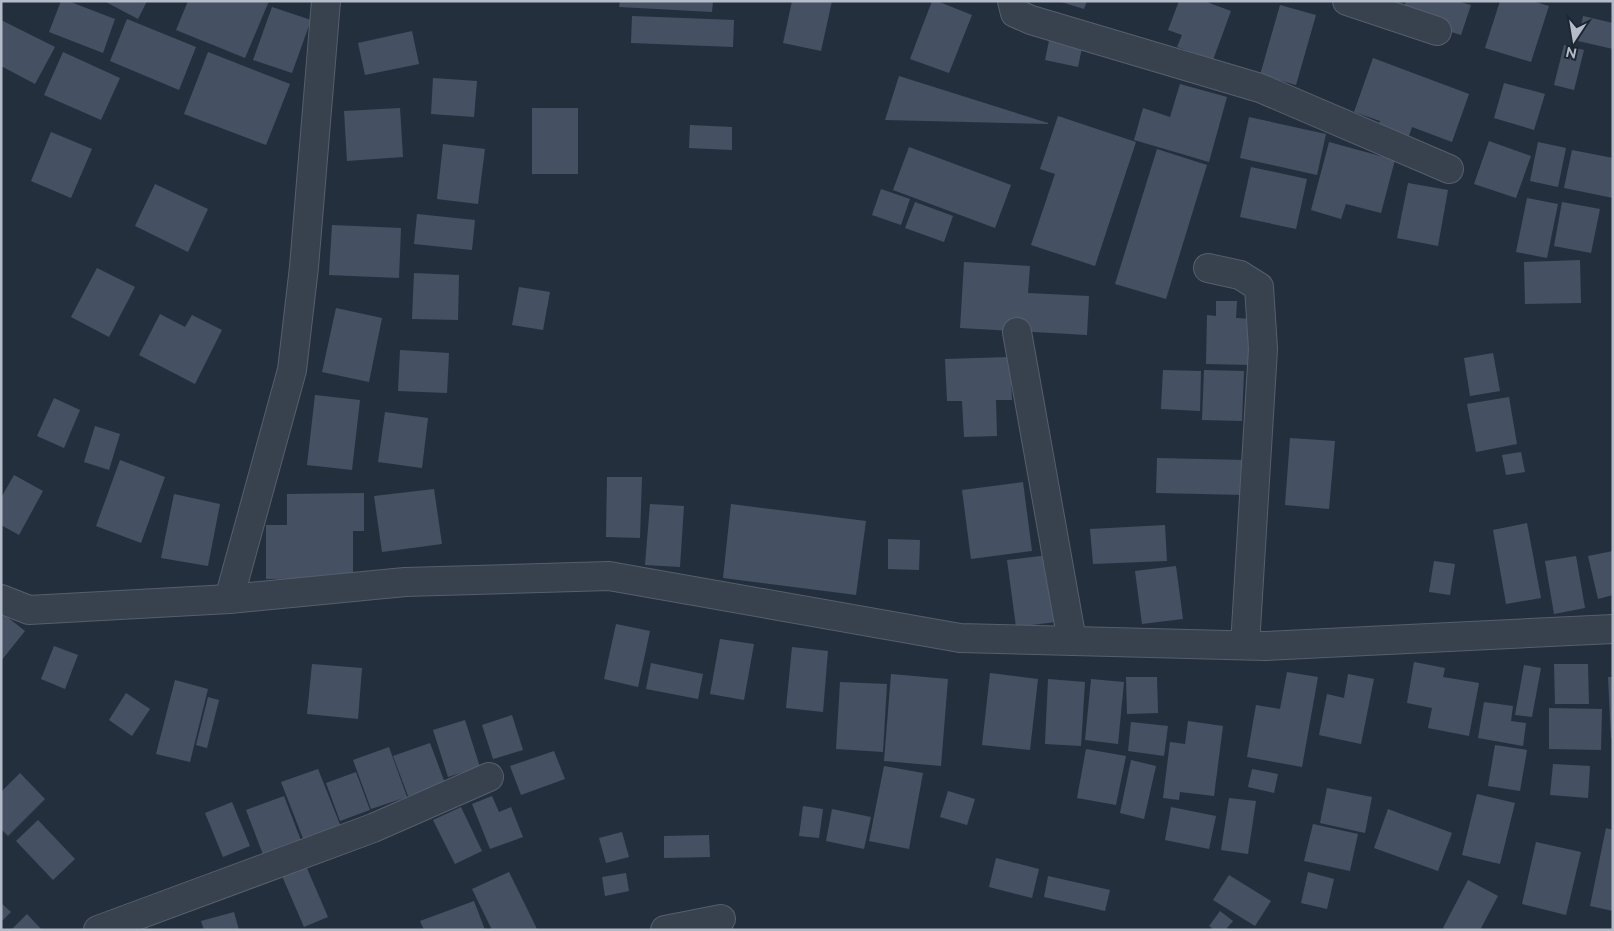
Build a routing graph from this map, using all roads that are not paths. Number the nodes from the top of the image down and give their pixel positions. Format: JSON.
{"nodes":[{"id":1,"x":326,"y":1,"type":"edge"},
{"id":2,"x":1012,"y":1,"type":"edge"},
{"id":3,"x":1347,"y":1,"type":"edge"},
{"id":4,"x":1437,"y":31,"type":"dead end"},
{"id":5,"x":1450,"y":170,"type":"dead end"},
{"id":6,"x":1208,"y":268,"type":"dead end"},
{"id":7,"x":1017,"y":332,"type":"dead end"},
{"id":8,"x":1,"y":599,"type":"edge"},
{"id":9,"x":229,"y":599,"type":"junction"},
{"id":10,"x":1613,"y":629,"type":"edge"},
{"id":11,"x":1072,"y":641,"type":"junction"},
{"id":12,"x":1245,"y":645,"type":"junction"},
{"id":13,"x":489,"y":777,"type":"dead end"},
{"id":14,"x":721,"y":919,"type":"dead end"},
{"id":15,"x":98,"y":930,"type":"edge"},
{"id":16,"x":665,"y":930,"type":"edge"}],
"edges":[{"from":1,"to":9,"type":"street"},
{"from":2,"to":5,"type":"street"},
{"from":3,"to":4,"type":"street"},
{"from":6,"to":12,"type":"street"},
{"from":7,"to":11,"type":"street"},
{"from":8,"to":9,"type":"street"},
{"from":9,"to":11,"type":"street"},
{"from":10,"to":12,"type":"street"},
{"from":11,"to":12,"type":"street"},
{"from":13,"to":15,"type":"street"},
{"from":14,"to":16,"type":"street"}]}
